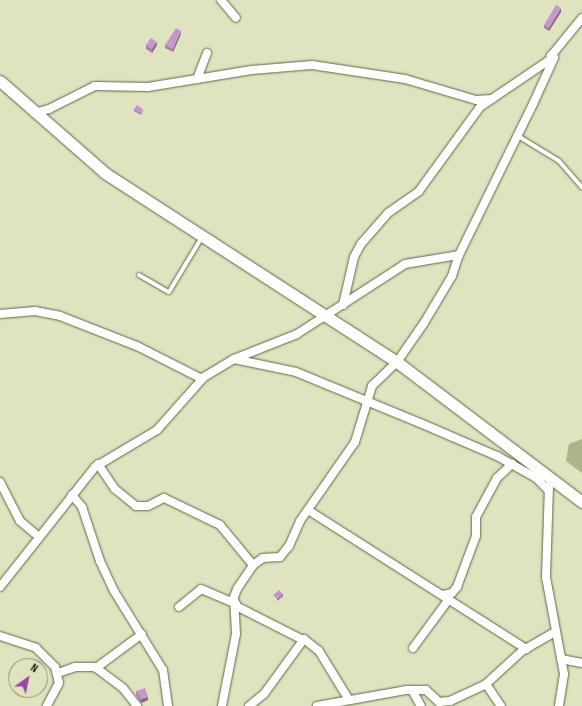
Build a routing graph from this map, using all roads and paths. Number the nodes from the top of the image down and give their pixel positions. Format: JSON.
{"nodes":[{"id":1,"x":221,"y":0,"type":"edge"},
{"id":2,"x":236,"y":18,"type":"dead end"},
{"id":3,"x":582,"y":18,"type":"edge"},
{"id":4,"x":207,"y":53,"type":"dead end"},
{"id":5,"x":554,"y":58,"type":"junction"},
{"id":6,"x":197,"y":79,"type":"junction"},
{"id":7,"x":0,"y":80,"type":"edge"},
{"id":8,"x":492,"y":99,"type":"junction"},
{"id":9,"x":34,"y":113,"type":"junction"},
{"id":10,"x":518,"y":135,"type":"junction"},
{"id":11,"x":582,"y":187,"type":"edge"},
{"id":12,"x":202,"y":237,"type":"junction"},
{"id":13,"x":459,"y":255,"type":"junction"},
{"id":14,"x":139,"y":275,"type":"dead end"},
{"id":15,"x":343,"y":305,"type":"junction"},
{"id":16,"x":0,"y":314,"type":"edge"},
{"id":17,"x":326,"y":316,"type":"junction"},
{"id":18,"x":234,"y":359,"type":"junction"},
{"id":19,"x":397,"y":362,"type":"junction"},
{"id":20,"x":202,"y":379,"type":"junction"},
{"id":21,"x":367,"y":404,"type":"junction"},
{"id":22,"x":98,"y":464,"type":"junction"},
{"id":23,"x":512,"y":464,"type":"junction"},
{"id":24,"x":550,"y":478,"type":"junction"},
{"id":25,"x":0,"y":482,"type":"edge"},
{"id":26,"x":548,"y":490,"type":"junction"},
{"id":27,"x":72,"y":495,"type":"junction"},
{"id":28,"x":582,"y":502,"type":"edge"},
{"id":29,"x":308,"y":510,"type":"junction"},
{"id":30,"x":38,"y":536,"type":"junction"},
{"id":31,"x":253,"y":565,"type":"junction"},
{"id":32,"x":0,"y":588,"type":"edge"},
{"id":33,"x":445,"y":597,"type":"junction"},
{"id":34,"x":236,"y":605,"type":"junction"},
{"id":35,"x":179,"y":607,"type":"dead end"},
{"id":36,"x":556,"y":630,"type":"junction"},
{"id":37,"x":142,"y":634,"type":"junction"},
{"id":38,"x":0,"y":636,"type":"edge"},
{"id":39,"x":301,"y":639,"type":"junction"},
{"id":40,"x":413,"y":648,"type":"dead end"},
{"id":41,"x":526,"y":649,"type":"junction"},
{"id":42,"x":561,"y":659,"type":"junction"},
{"id":43,"x":582,"y":663,"type":"edge"},
{"id":44,"x":96,"y":668,"type":"junction"},
{"id":45,"x":58,"y":673,"type":"junction"},
{"id":46,"x":486,"y":684,"type":"junction"},
{"id":47,"x":412,"y":690,"type":"junction"},
{"id":48,"x":349,"y":700,"type":"junction"},
{"id":49,"x":47,"y":706,"type":"edge"},
{"id":50,"x":137,"y":706,"type":"edge"},
{"id":51,"x":168,"y":706,"type":"edge"},
{"id":52,"x":222,"y":706,"type":"edge"},
{"id":53,"x":249,"y":706,"type":"edge"},
{"id":54,"x":317,"y":706,"type":"edge"},
{"id":55,"x":421,"y":706,"type":"edge"},
{"id":56,"x":501,"y":706,"type":"edge"},
{"id":57,"x":559,"y":706,"type":"edge"}],
"edges":[{"from":1,"to":2,"type":"street"},
{"from":3,"to":5,"type":"street"},
{"from":4,"to":6,"type":"street"},
{"from":5,"to":8,"type":"street"},
{"from":5,"to":10,"type":"street"},
{"from":6,"to":8,"type":"street"},
{"from":6,"to":9,"type":"street"},
{"from":7,"to":9,"type":"main road"},
{"from":8,"to":15,"type":"street"},
{"from":9,"to":12,"type":"main road"},
{"from":10,"to":11,"type":"lane"},
{"from":10,"to":13,"type":"street"},
{"from":12,"to":14,"type":"lane"},
{"from":12,"to":17,"type":"main road"},
{"from":13,"to":15,"type":"street"},
{"from":13,"to":19,"type":"street"},
{"from":15,"to":17,"type":"street"},
{"from":16,"to":20,"type":"street"},
{"from":17,"to":18,"type":"street"},
{"from":17,"to":19,"type":"main road"},
{"from":18,"to":20,"type":"street"},
{"from":18,"to":21,"type":"street"},
{"from":19,"to":21,"type":"street"},
{"from":19,"to":24,"type":"main road"},
{"from":20,"to":22,"type":"street"},
{"from":21,"to":23,"type":"street"},
{"from":21,"to":29,"type":"street"},
{"from":22,"to":27,"type":"street"},
{"from":22,"to":31,"type":"street"},
{"from":23,"to":26,"type":"street"},
{"from":23,"to":33,"type":"street"},
{"from":24,"to":26,"type":"street"},
{"from":24,"to":28,"type":"main road"},
{"from":25,"to":30,"type":"street"},
{"from":26,"to":36,"type":"street"},
{"from":27,"to":30,"type":"street"},
{"from":27,"to":37,"type":"street"},
{"from":29,"to":31,"type":"street"},
{"from":29,"to":33,"type":"street"},
{"from":30,"to":32,"type":"street"},
{"from":31,"to":34,"type":"street"},
{"from":33,"to":40,"type":"street"},
{"from":33,"to":41,"type":"street"},
{"from":34,"to":35,"type":"street"},
{"from":34,"to":39,"type":"street"},
{"from":34,"to":52,"type":"street"},
{"from":36,"to":41,"type":"street"},
{"from":36,"to":42,"type":"street"},
{"from":37,"to":44,"type":"street"},
{"from":37,"to":51,"type":"street"},
{"from":38,"to":45,"type":"street"},
{"from":39,"to":48,"type":"street"},
{"from":39,"to":53,"type":"street"},
{"from":41,"to":46,"type":"street"},
{"from":42,"to":43,"type":"street"},
{"from":42,"to":57,"type":"street"},
{"from":44,"to":45,"type":"street"},
{"from":44,"to":50,"type":"street"},
{"from":45,"to":49,"type":"street"},
{"from":46,"to":47,"type":"street"},
{"from":46,"to":56,"type":"street"},
{"from":47,"to":48,"type":"street"},
{"from":47,"to":55,"type":"street"},
{"from":48,"to":54,"type":"street"}]}
